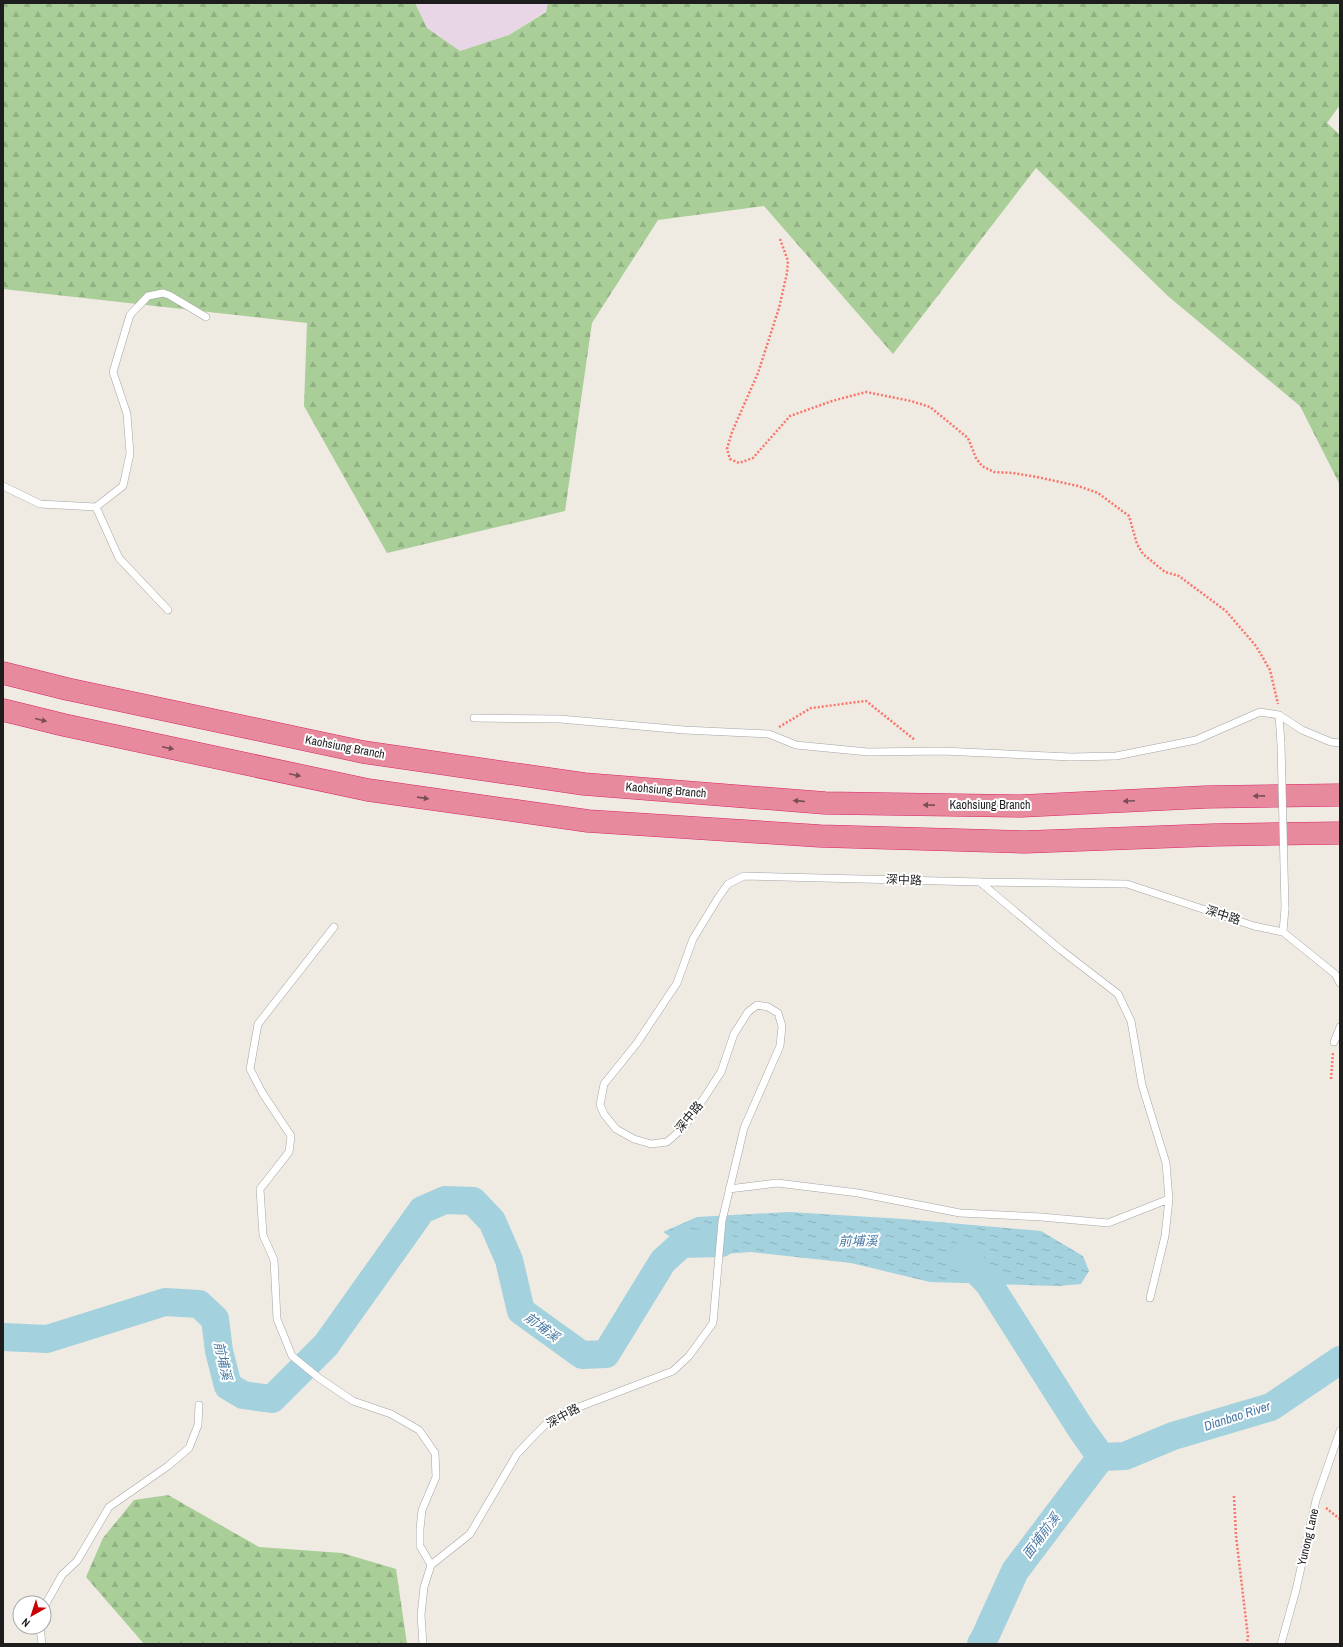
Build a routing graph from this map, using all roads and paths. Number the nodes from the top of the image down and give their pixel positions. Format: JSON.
{"nodes":[{"id":1,"x":780,"y":239,"type":"dead end"},
{"id":2,"x":206,"y":317,"type":"dead end"},
{"id":3,"x":3,"y":486,"type":"edge"},
{"id":4,"x":96,"y":507,"type":"junction"},
{"id":5,"x":168,"y":610,"type":"dead end"},
{"id":6,"x":3,"y":673,"type":"edge"},
{"id":7,"x":3,"y":710,"type":"edge"},
{"id":8,"x":1279,"y":715,"type":"junction"},
{"id":9,"x":474,"y":718,"type":"dead end"},
{"id":10,"x":768,"y":734,"type":"junction"},
{"id":11,"x":1340,"y":743,"type":"edge"},
{"id":12,"x":929,"y":751,"type":"junction"},
{"id":13,"x":1340,"y":795,"type":"edge"},
{"id":14,"x":1340,"y":833,"type":"edge"},
{"id":15,"x":980,"y":882,"type":"junction"},
{"id":16,"x":334,"y":928,"type":"dead end"},
{"id":17,"x":1283,"y":932,"type":"junction"},
{"id":18,"x":1340,"y":983,"type":"edge"},
{"id":19,"x":1340,"y":1027,"type":"edge"},
{"id":20,"x":1334,"y":1042,"type":"joint"},
{"id":21,"x":1331,"y":1079,"type":"dead end"},
{"id":22,"x":729,"y":1189,"type":"junction"},
{"id":23,"x":1169,"y":1199,"type":"junction"},
{"id":24,"x":1150,"y":1298,"type":"dead end"},
{"id":25,"x":199,"y":1405,"type":"dead end"},
{"id":26,"x":1340,"y":1431,"type":"edge"},
{"id":27,"x":1234,"y":1496,"type":"dead end"},
{"id":28,"x":1316,"y":1500,"type":"junction"},
{"id":29,"x":1340,"y":1520,"type":"edge"},
{"id":30,"x":430,"y":1564,"type":"junction"},
{"id":31,"x":51,"y":1595,"type":"edge"},
{"id":32,"x":423,"y":1644,"type":"edge"},
{"id":33,"x":1247,"y":1644,"type":"edge"},
{"id":34,"x":1281,"y":1644,"type":"edge"}],
"edges":[{"from":1,"to":8,"type":"path"},
{"from":2,"to":4,"type":"lane"},
{"from":3,"to":4,"type":"lane"},
{"from":4,"to":5,"type":"lane"},
{"from":13,"to":6,"type":"highway","name":"Kaohsiung Branch","one_way":true},
{"from":7,"to":14,"type":"highway","one_way":true},
{"from":8,"to":11,"type":"lane"},
{"from":8,"to":12,"type":"lane"},
{"from":8,"to":17,"type":"lane","bridge":true},
{"from":9,"to":10,"type":"lane"},
{"from":10,"to":12,"type":"lane"},
{"from":10,"to":12,"type":"path"},
{"from":15,"to":17,"type":"lane","name":"深中路"},
{"from":15,"to":22,"type":"lane","name":"深中路"},
{"from":15,"to":23,"type":"lane"},
{"from":16,"to":30,"type":"lane"},
{"from":17,"to":18,"type":"lane","name":"深中路"},
{"from":19,"to":20,"type":"lane"},
{"from":20,"to":21,"type":"path"},
{"from":22,"to":23,"type":"lane"},
{"from":22,"to":30,"type":"lane","name":"深中路"},
{"from":23,"to":24,"type":"lane"},
{"from":25,"to":31,"type":"lane"},
{"from":26,"to":28,"type":"lane","name":"Yunong Lane"},
{"from":27,"to":33,"type":"path"},
{"from":28,"to":29,"type":"path"},
{"from":28,"to":34,"type":"lane","name":"Yunong Lane"},
{"from":30,"to":32,"type":"lane"}]}
